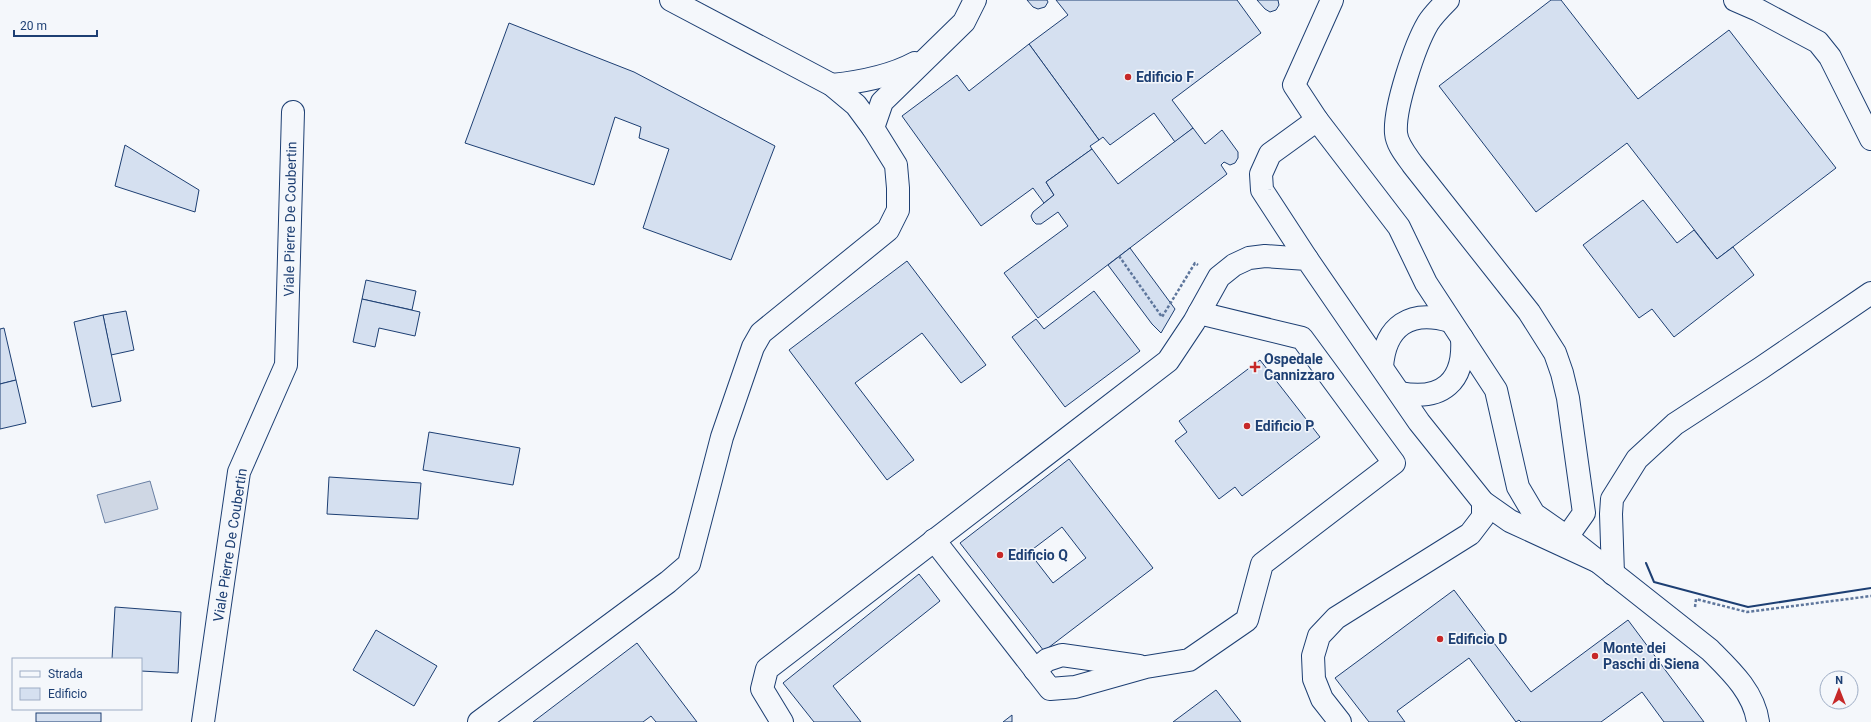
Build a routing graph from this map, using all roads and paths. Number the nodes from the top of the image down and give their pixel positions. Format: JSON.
{"nodes":[{"id":1,"x":672,"y":0,"type":"edge"},
{"id":2,"x":975,"y":0,"type":"edge"},
{"id":3,"x":1332,"y":0,"type":"edge"},
{"id":4,"x":1448,"y":0,"type":"edge"},
{"id":5,"x":1735,"y":0,"type":"edge"},
{"id":6,"x":932,"y":55,"type":"junction"},
{"id":7,"x":832,"y":85,"type":"junction"},
{"id":8,"x":293,"y":112,"type":"dead end"},
{"id":9,"x":1317,"y":120,"type":"junction"},
{"id":10,"x":874,"y":128,"type":"junction"},
{"id":11,"x":1871,"y":139,"type":"edge"},
{"id":12,"x":1119,"y":256,"type":"dead end"},
{"id":13,"x":1307,"y":259,"type":"junction"},
{"id":14,"x":1219,"y":277,"type":"junction"},
{"id":15,"x":1871,"y":292,"type":"edge"},
{"id":16,"x":1199,"y":313,"type":"junction"},
{"id":17,"x":1450,"y":321,"type":"junction"},
{"id":18,"x":1462,"y":338,"type":"junction"},
{"id":19,"x":1382,"y":367,"type":"junction"},
{"id":20,"x":1400,"y":393,"type":"junction"},
{"id":21,"x":1518,"y":487,"type":"junction"},
{"id":22,"x":1489,"y":507,"type":"junction"},
{"id":23,"x":1584,"y":513,"type":"junction"},
{"id":24,"x":1611,"y":514,"type":"junction"},
{"id":25,"x":1567,"y":537,"type":"junction"},
{"id":26,"x":934,"y":540,"type":"junction"},
{"id":27,"x":1606,"y":568,"type":"junction"},
{"id":28,"x":1871,"y":596,"type":"edge"},
{"id":29,"x":1693,"y":637,"type":"junction"},
{"id":30,"x":1146,"y":667,"type":"junction"},
{"id":31,"x":1035,"y":670,"type":"junction"},
{"id":32,"x":203,"y":722,"type":"edge"},
{"id":33,"x":479,"y":722,"type":"edge"},
{"id":34,"x":782,"y":722,"type":"edge"},
{"id":35,"x":1340,"y":722,"type":"edge"},
{"id":36,"x":1758,"y":722,"type":"edge"}],
"edges":[{"from":1,"to":7,"type":"street"},
{"from":2,"to":6,"type":"street"},
{"from":3,"to":9,"type":"street"},
{"from":4,"to":23,"type":"street"},
{"from":5,"to":11,"type":"street"},
{"from":6,"to":7,"type":"street"},
{"from":6,"to":10,"type":"street"},
{"from":7,"to":10,"type":"street"},
{"from":8,"to":32,"type":"street","name":"Viale Pierre De Coubertin"},
{"from":9,"to":13,"type":"street"},
{"from":9,"to":17,"type":"street"},
{"from":10,"to":33,"type":"street"},
{"from":12,"to":14,"type":"path"},
{"from":13,"to":14,"type":"street"},
{"from":13,"to":19,"type":"street"},
{"from":14,"to":16,"type":"street"},
{"from":15,"to":24,"type":"street"},
{"from":16,"to":26,"type":"street"},
{"from":16,"to":30,"type":"street"},
{"from":17,"to":18,"type":"street"},
{"from":17,"to":19,"type":"street"},
{"from":18,"to":20,"type":"street"},
{"from":18,"to":21,"type":"street"},
{"from":19,"to":20,"type":"street"},
{"from":20,"to":22,"type":"street"},
{"from":21,"to":22,"type":"street"},
{"from":21,"to":25,"type":"street"},
{"from":22,"to":27,"type":"street"},
{"from":22,"to":35,"type":"street"},
{"from":23,"to":24,"type":"street"},
{"from":23,"to":25,"type":"street"},
{"from":24,"to":27,"type":"street"},
{"from":25,"to":27,"type":"street"},
{"from":26,"to":31,"type":"street"},
{"from":26,"to":34,"type":"street"},
{"from":27,"to":29,"type":"street"},
{"from":28,"to":29,"type":"path"},
{"from":29,"to":36,"type":"street"},
{"from":30,"to":31,"type":"street"},
{"from":30,"to":31,"type":"street"}]}
